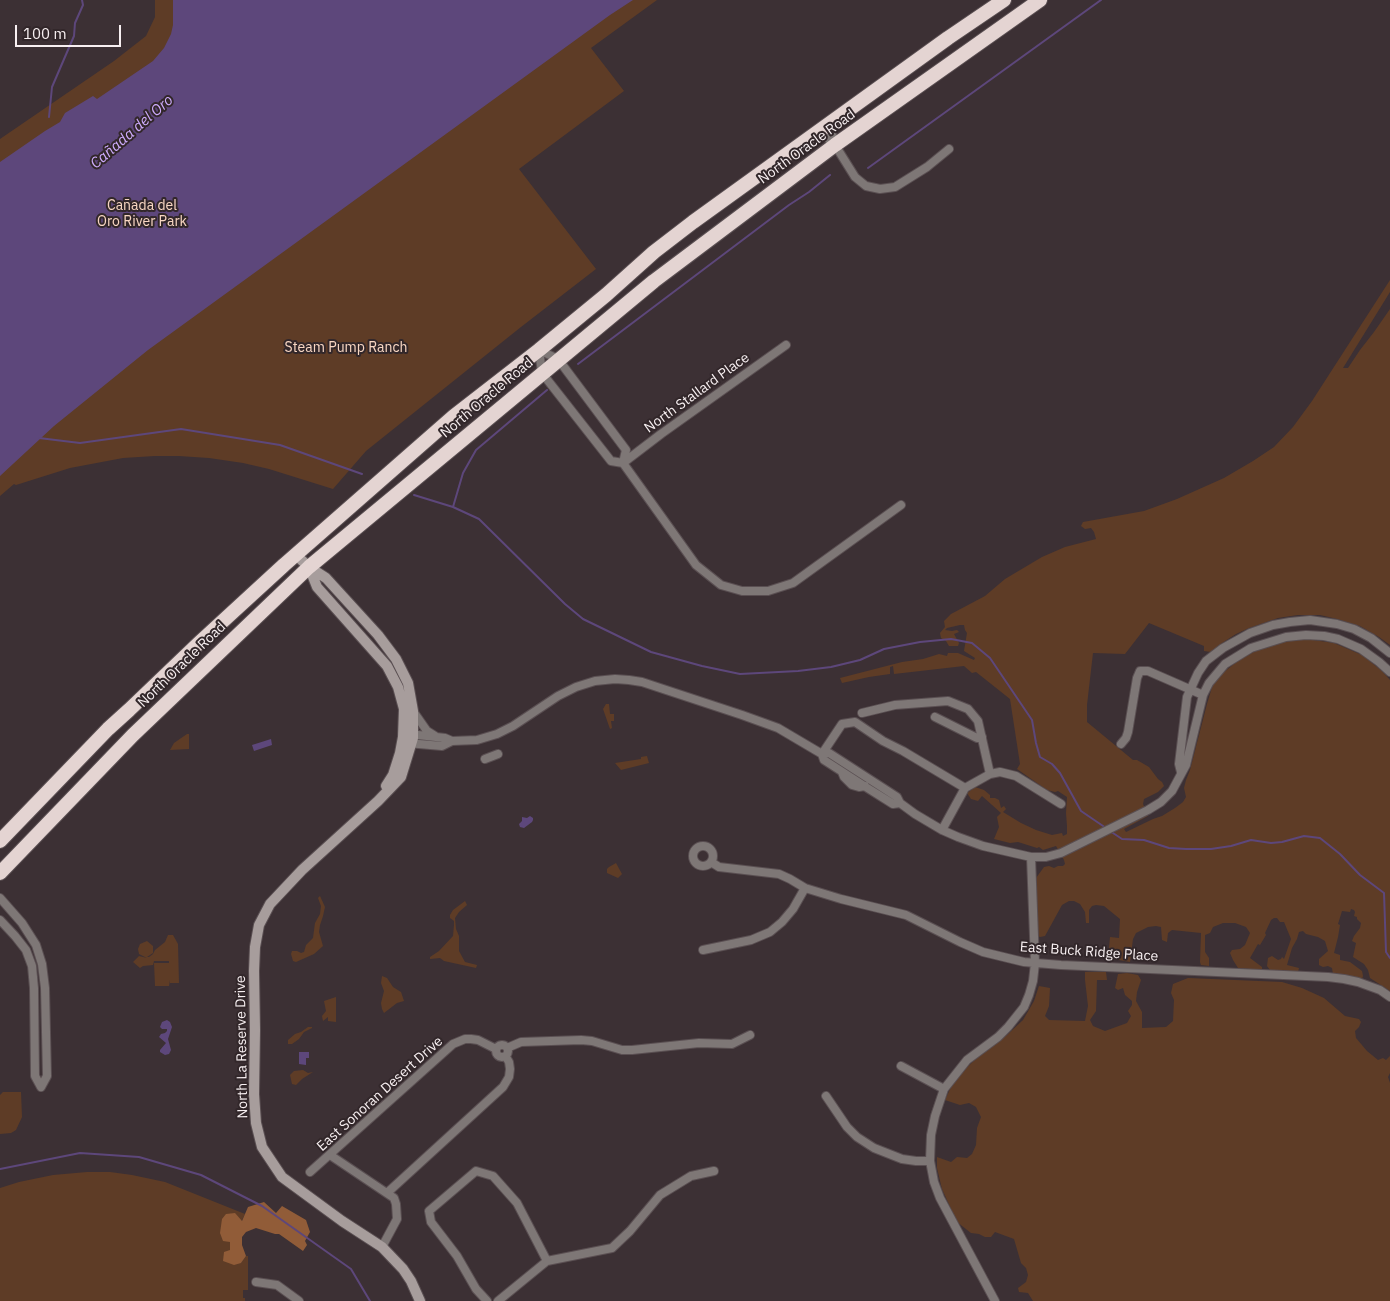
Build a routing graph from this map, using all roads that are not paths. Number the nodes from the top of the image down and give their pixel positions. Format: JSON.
{"nodes":[{"id":1,"x":1004,"y":0,"type":"edge"},
{"id":2,"x":1040,"y":0,"type":"edge"},
{"id":3,"x":824,"y":127,"type":"junction"},
{"id":4,"x":835,"y":145,"type":"junction"},
{"id":5,"x":949,"y":149,"type":"dead end"},
{"id":6,"x":786,"y":345,"type":"dead end"},
{"id":7,"x":539,"y":350,"type":"junction"},
{"id":8,"x":558,"y":359,"type":"junction"},
{"id":9,"x":542,"y":373,"type":"junction"},
{"id":10,"x":623,"y":464,"type":"junction"},
{"id":11,"x":901,"y":505,"type":"dead end"},
{"id":12,"x":296,"y":555,"type":"junction"},
{"id":13,"x":309,"y":568,"type":"junction"},
{"id":14,"x":1390,"y":653,"type":"edge"},
{"id":15,"x":1390,"y":672,"type":"edge"},
{"id":16,"x":1190,"y":689,"type":"junction"},
{"id":17,"x":1203,"y":695,"type":"junction"},
{"id":18,"x":413,"y":711,"type":"junction"},
{"id":19,"x":862,"y":713,"type":"dead end"},
{"id":20,"x":935,"y":717,"type":"dead end"},
{"id":21,"x":437,"y":737,"type":"junction"},
{"id":22,"x":982,"y":737,"type":"junction"},
{"id":23,"x":407,"y":738,"type":"junction"},
{"id":24,"x":452,"y":741,"type":"junction"},
{"id":25,"x":1121,"y":744,"type":"dead end"},
{"id":26,"x":498,"y":754,"type":"dead end"},
{"id":27,"x":822,"y":754,"type":"junction"},
{"id":28,"x":485,"y":759,"type":"dead end"},
{"id":29,"x":1181,"y":772,"type":"junction"},
{"id":30,"x":990,"y":774,"type":"junction"},
{"id":31,"x":965,"y":788,"type":"junction"},
{"id":32,"x":900,"y":803,"type":"junction"},
{"id":33,"x":1061,"y":804,"type":"dead end"},
{"id":34,"x":942,"y":830,"type":"junction"},
{"id":35,"x":0,"y":842,"type":"edge"},
{"id":36,"x":1031,"y":857,"type":"junction"},
{"id":37,"x":711,"y":862,"type":"dead end"},
{"id":38,"x":0,"y":873,"type":"edge"},
{"id":39,"x":805,"y":888,"type":"junction"},
{"id":40,"x":0,"y":898,"type":"edge"},
{"id":41,"x":0,"y":920,"type":"edge"},
{"id":42,"x":36,"y":944,"type":"junction"},
{"id":43,"x":26,"y":950,"type":"junction"},
{"id":44,"x":703,"y":950,"type":"dead end"},
{"id":45,"x":1035,"y":963,"type":"junction"},
{"id":46,"x":1390,"y":997,"type":"edge"},
{"id":47,"x":750,"y":1035,"type":"dead end"},
{"id":48,"x":507,"y":1048,"type":"junction"},
{"id":49,"x":496,"y":1049,"type":"junction"},
{"id":50,"x":506,"y":1056,"type":"junction"},
{"id":51,"x":902,"y":1066,"type":"dead end"},
{"id":52,"x":944,"y":1089,"type":"junction"},
{"id":53,"x":826,"y":1096,"type":"dead end"},
{"id":54,"x":330,"y":1155,"type":"junction"},
{"id":55,"x":930,"y":1161,"type":"junction"},
{"id":56,"x":714,"y":1171,"type":"dead end"},
{"id":57,"x":310,"y":1172,"type":"dead end"},
{"id":58,"x":387,"y":1193,"type":"junction"},
{"id":59,"x":382,"y":1247,"type":"junction"},
{"id":60,"x":547,"y":1261,"type":"junction"},
{"id":61,"x":256,"y":1282,"type":"dead end"},
{"id":62,"x":291,"y":1299,"type":"edge"},
{"id":63,"x":299,"y":1301,"type":"edge"},
{"id":64,"x":420,"y":1301,"type":"edge"},
{"id":65,"x":487,"y":1301,"type":"edge"},
{"id":66,"x":498,"y":1301,"type":"edge"},
{"id":67,"x":995,"y":1301,"type":"edge"}],
"edges":[{"from":1,"to":3,"type":"highway","name":"North Oracle Road"},
{"from":2,"to":4,"type":"highway","name":"North Oracle Road"},
{"from":3,"to":4,"type":"street"},
{"from":3,"to":4,"type":"street"},
{"from":3,"to":7,"type":"highway","name":"North Oracle Road"},
{"from":4,"to":5,"type":"street"},
{"from":4,"to":8,"type":"highway","name":"North Oracle Road"},
{"from":6,"to":10,"type":"street","name":"North Stallard Place"},
{"from":7,"to":8,"type":"street"},
{"from":7,"to":9,"type":"street"},
{"from":7,"to":12,"type":"highway","name":"North Oracle Road"},
{"from":8,"to":9,"type":"highway","name":"North Oracle Road"},
{"from":8,"to":10,"type":"street"},
{"from":9,"to":10,"type":"street"},
{"from":9,"to":13,"type":"highway","name":"North Oracle Road"},
{"from":10,"to":11,"type":"street"},
{"from":12,"to":13,"type":"street","name":"North La Reserve Drive"},
{"from":12,"to":35,"type":"highway","name":"North Oracle Road"},
{"from":13,"to":18,"type":"street","name":"North La Reserve Drive"},
{"from":13,"to":23,"type":"street","name":"North La Reserve Drive"},
{"from":13,"to":38,"type":"highway","name":"North Oracle Road"},
{"from":14,"to":16,"type":"street"},
{"from":15,"to":17,"type":"street"},
{"from":16,"to":17,"type":"street"},
{"from":16,"to":25,"type":"street"},
{"from":16,"to":29,"type":"street"},
{"from":17,"to":29,"type":"street"},
{"from":18,"to":21,"type":"street"},
{"from":18,"to":23,"type":"street","name":"North La Reserve Drive"},
{"from":19,"to":22,"type":"street"},
{"from":20,"to":22,"type":"street"},
{"from":21,"to":23,"type":"street"},
{"from":21,"to":24,"type":"street"},
{"from":22,"to":30,"type":"street"},
{"from":23,"to":24,"type":"street"},
{"from":23,"to":59,"type":"street","name":"North La Reserve Drive"},
{"from":24,"to":27,"type":"street"},
{"from":26,"to":28,"type":"street"},
{"from":27,"to":31,"type":"street"},
{"from":27,"to":32,"type":"street"},
{"from":27,"to":32,"type":"street"},
{"from":29,"to":36,"type":"street"},
{"from":30,"to":31,"type":"street"},
{"from":30,"to":33,"type":"street"},
{"from":31,"to":34,"type":"street"},
{"from":32,"to":34,"type":"street"},
{"from":34,"to":36,"type":"street"},
{"from":36,"to":45,"type":"street"},
{"from":37,"to":39,"type":"street","name":"East Buck Ridge Place"},
{"from":39,"to":44,"type":"street"},
{"from":39,"to":45,"type":"street","name":"East Buck Ridge Place"},
{"from":40,"to":42,"type":"street"},
{"from":41,"to":43,"type":"street"},
{"from":42,"to":43,"type":"street"},
{"from":42,"to":43,"type":"street"},
{"from":45,"to":46,"type":"street","name":"East Buck Ridge Place"},
{"from":45,"to":52,"type":"street"},
{"from":47,"to":48,"type":"street","name":"East Sonoran Desert Drive"},
{"from":48,"to":49,"type":"street","name":"East Sonoran Desert Drive"},
{"from":48,"to":50,"type":"street"},
{"from":49,"to":50,"type":"street","name":"East Sonoran Desert Drive"},
{"from":49,"to":54,"type":"street","name":"East Sonoran Desert Drive"},
{"from":50,"to":58,"type":"street"},
{"from":51,"to":52,"type":"street"},
{"from":52,"to":55,"type":"street"},
{"from":53,"to":55,"type":"street"},
{"from":54,"to":57,"type":"street","name":"East Sonoran Desert Drive"},
{"from":54,"to":58,"type":"street"},
{"from":55,"to":67,"type":"street"},
{"from":56,"to":60,"type":"street"},
{"from":58,"to":59,"type":"street"},
{"from":59,"to":64,"type":"street","name":"North La Reserve Drive"},
{"from":60,"to":65,"type":"street"},
{"from":60,"to":66,"type":"street"},
{"from":61,"to":62,"type":"street"},
{"from":62,"to":63,"type":"street"}]}
